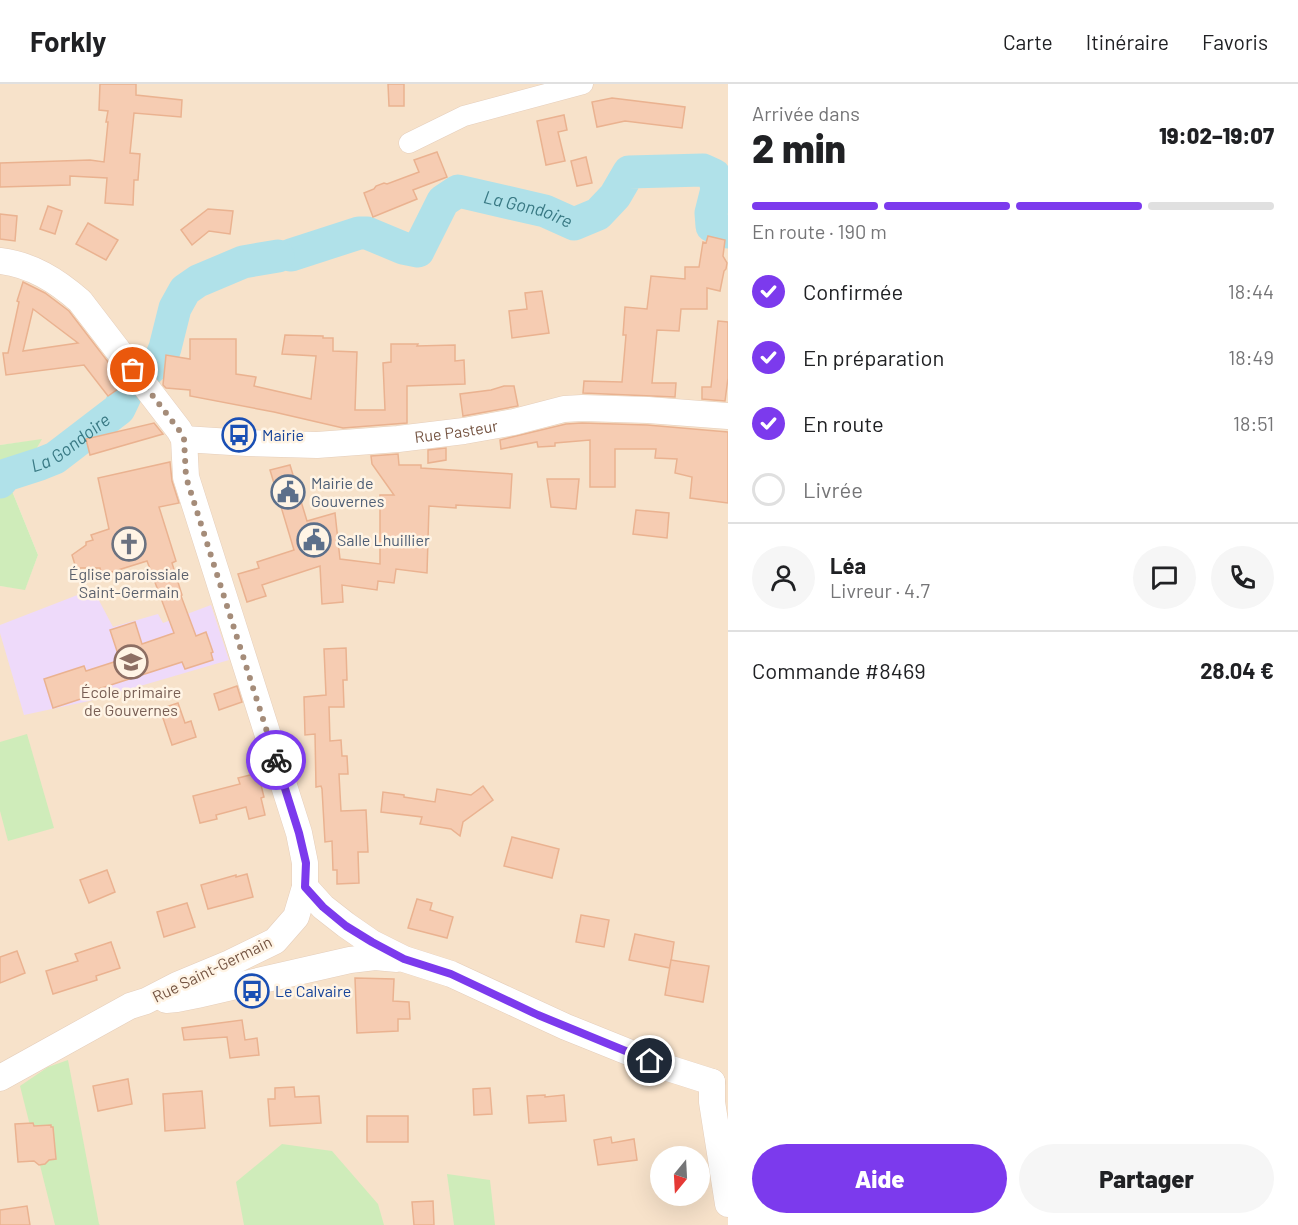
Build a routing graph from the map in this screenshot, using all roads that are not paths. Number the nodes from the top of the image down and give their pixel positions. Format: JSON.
{"nodes":[{"id":1,"x":583,"y":84,"type":"edge"},
{"id":2,"x":409,"y":143,"type":"dead end"},
{"id":3,"x":0,"y":261,"type":"edge"},
{"id":4,"x":728,"y":416,"type":"edge"},
{"id":5,"x":184,"y":439,"type":"junction"},
{"id":6,"x":305,"y":887,"type":"junction"},
{"id":7,"x":404,"y":959,"type":"junction"},
{"id":8,"x":146,"y":1001,"type":"junction"},
{"id":9,"x":720,"y":1075,"type":"edge"},
{"id":10,"x":0,"y":1078,"type":"edge"},
{"id":11,"x":728,"y":1204,"type":"edge"}],
"edges":[{"from":1,"to":2,"type":"street"},
{"from":3,"to":5,"type":"street"},
{"from":4,"to":5,"type":"street","name":"Rue Pasteur"},
{"from":5,"to":6,"type":"street","name":"Rue Saint-Germain"},
{"from":6,"to":7,"type":"street"},
{"from":6,"to":8,"type":"street","name":"Rue Saint-Germain"},
{"from":7,"to":8,"type":"street"},
{"from":7,"to":9,"type":"street"},
{"from":8,"to":10,"type":"street","name":"Rue Saint-Germain"},
{"from":9,"to":11,"type":"street"}]}
